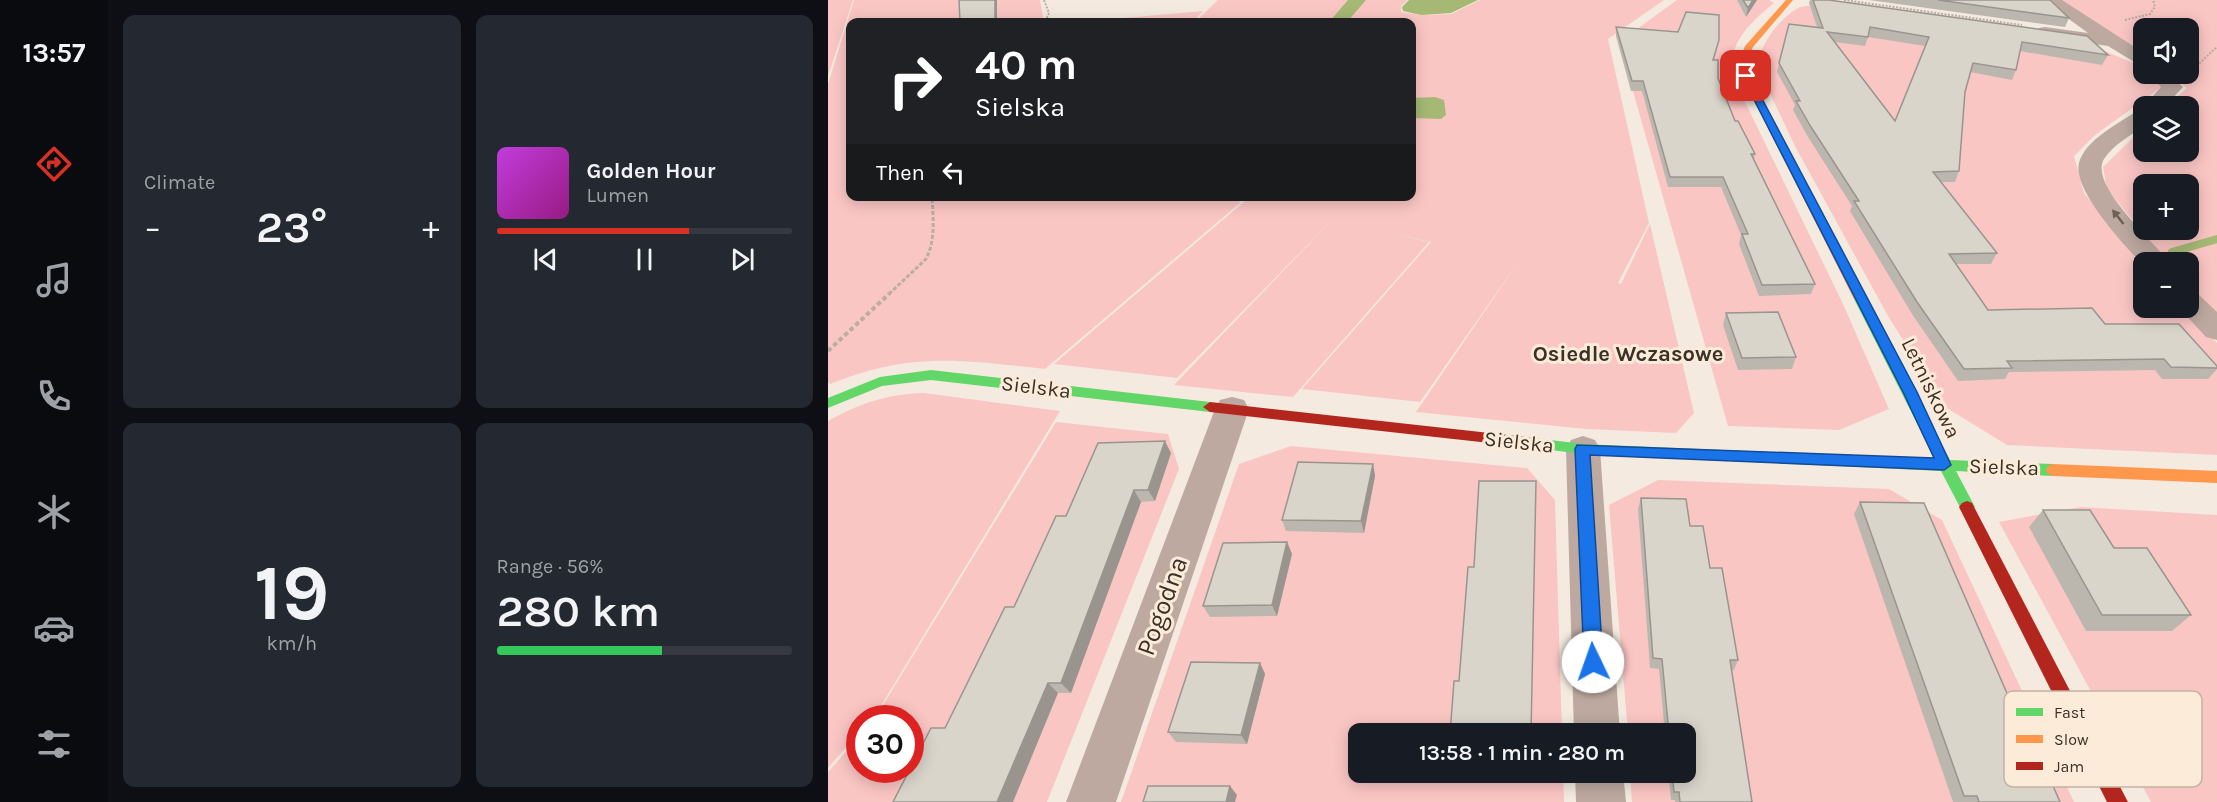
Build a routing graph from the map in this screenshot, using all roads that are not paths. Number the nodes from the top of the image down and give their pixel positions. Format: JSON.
{"nodes":[{"id":1,"x":1790,"y":0,"type":"edge"},
{"id":2,"x":2051,"y":0,"type":"edge"},
{"id":3,"x":2025,"y":27,"type":"edge"},
{"id":4,"x":2116,"y":42,"type":"junction"},
{"id":5,"x":2133,"y":55,"type":"edge"},
{"id":6,"x":2170,"y":84,"type":"edge"},
{"id":7,"x":2164,"y":96,"type":"edge"},
{"id":8,"x":2133,"y":124,"type":"edge"},
{"id":9,"x":2147,"y":252,"type":"edge"},
{"id":10,"x":2199,"y":311,"type":"edge"},
{"id":11,"x":2217,"y":330,"type":"edge"},
{"id":12,"x":828,"y":403,"type":"edge"},
{"id":13,"x":1232,"y":410,"type":"junction"},
{"id":14,"x":1582,"y":449,"type":"junction"},
{"id":15,"x":1944,"y":465,"type":"junction"},
{"id":16,"x":2217,"y":477,"type":"edge"},
{"id":17,"x":2061,"y":691,"type":"edge"},
{"id":18,"x":1596,"y":723,"type":"edge"},
{"id":19,"x":1600,"y":783,"type":"edge"},
{"id":20,"x":2110,"y":787,"type":"edge"},
{"id":21,"x":1091,"y":802,"type":"edge"},
{"id":22,"x":1601,"y":802,"type":"edge"},
{"id":23,"x":2118,"y":802,"type":"edge"}],
"edges":[{"from":1,"to":15,"type":"street","name":"Letniskowa"},
{"from":2,"to":4,"type":"street"},
{"from":3,"to":4,"type":"street"},
{"from":4,"to":5,"type":"street"},
{"from":6,"to":7,"type":"street"},
{"from":9,"to":8,"type":"street","one_way":true},
{"from":10,"to":11,"type":"street"},
{"from":12,"to":13,"type":"street","name":"Sielska"},
{"from":13,"to":14,"type":"street","name":"Sielska"},
{"from":13,"to":21,"type":"street","name":"Pogodna"},
{"from":14,"to":15,"type":"street","name":"Sielska"},
{"from":14,"to":18,"type":"street"},
{"from":15,"to":16,"type":"street","name":"Sielska"},
{"from":15,"to":17,"type":"street","name":"Letniskowa"},
{"from":19,"to":22,"type":"street"},
{"from":20,"to":23,"type":"street","name":"Letniskowa"}]}
